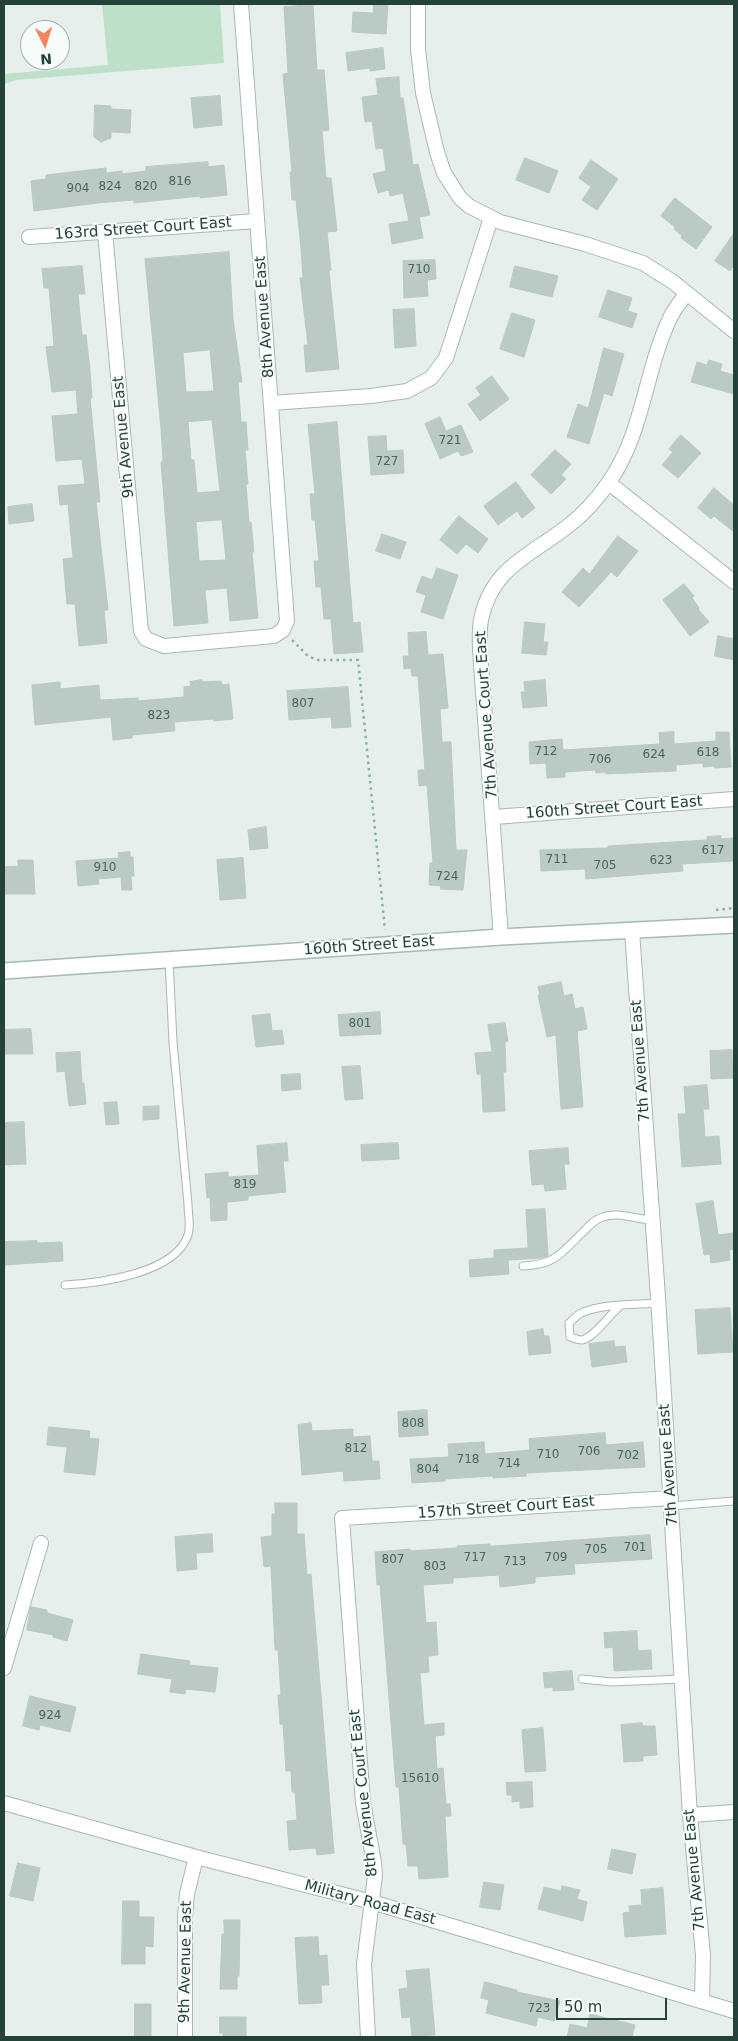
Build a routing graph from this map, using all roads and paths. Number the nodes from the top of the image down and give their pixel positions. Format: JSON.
{"nodes":[{"id":1,"x":241,"y":4,"type":"edge"},
{"id":2,"x":418,"y":4,"type":"edge"},
{"id":3,"x":491,"y":218,"type":"junction"},
{"id":4,"x":257,"y":222,"type":"junction"},
{"id":5,"x":105,"y":232,"type":"junction"},
{"id":6,"x":30,"y":238,"type":"dead end"},
{"id":7,"x":686,"y":294,"type":"junction"},
{"id":8,"x":734,"y":331,"type":"edge"},
{"id":9,"x":271,"y":403,"type":"junction"},
{"id":10,"x":609,"y":483,"type":"junction"},
{"id":11,"x":734,"y":582,"type":"edge"},
{"id":12,"x":283,"y":630,"type":"junction"},
{"id":13,"x":734,"y":799,"type":"edge"},
{"id":14,"x":494,"y":817,"type":"junction"},
{"id":15,"x":734,"y":925,"type":"edge"},
{"id":16,"x":632,"y":931,"type":"junction"},
{"id":17,"x":501,"y":937,"type":"junction"},
{"id":18,"x":386,"y":945,"type":"junction"},
{"id":19,"x":169,"y":960,"type":"junction"},
{"id":20,"x":4,"y":971,"type":"edge"},
{"id":21,"x":653,"y":1220,"type":"junction"},
{"id":22,"x":523,"y":1266,"type":"dead end"},
{"id":23,"x":65,"y":1285,"type":"dead end"},
{"id":24,"x":659,"y":1304,"type":"junction"},
{"id":25,"x":620,"y":1306,"type":"junction"},
{"id":26,"x":734,"y":1501,"type":"edge"},
{"id":27,"x":671,"y":1502,"type":"junction"},
{"id":28,"x":342,"y":1518,"type":"joint"},
{"id":29,"x":41,"y":1543,"type":"dead end"},
{"id":30,"x":4,"y":1668,"type":"edge"},
{"id":31,"x":582,"y":1679,"type":"dead end"},
{"id":32,"x":682,"y":1679,"type":"junction"},
{"id":33,"x":4,"y":1803,"type":"edge"},
{"id":34,"x":734,"y":1812,"type":"edge"},
{"id":35,"x":690,"y":1815,"type":"junction"},
{"id":36,"x":196,"y":1857,"type":"junction"},
{"id":37,"x":372,"y":1902,"type":"junction"},
{"id":38,"x":702,"y":2000,"type":"junction"},
{"id":39,"x":734,"y":2011,"type":"edge"},
{"id":40,"x":185,"y":2037,"type":"edge"},
{"id":41,"x":368,"y":2037,"type":"edge"}],
"edges":[{"from":1,"to":4,"type":"street","name":"8th Avenue East"},
{"from":2,"to":3,"type":"street"},
{"from":3,"to":7,"type":"street"},
{"from":3,"to":9,"type":"street"},
{"from":4,"to":5,"type":"street","name":"163rd Street Court East"},
{"from":4,"to":9,"type":"street","name":"8th Avenue East"},
{"from":5,"to":6,"type":"street","name":"163rd Street Court East"},
{"from":5,"to":12,"type":"street","name":"9th Avenue East"},
{"from":7,"to":8,"type":"street"},
{"from":7,"to":10,"type":"street","name":"7th Avenue Court East"},
{"from":9,"to":12,"type":"street","name":"8th Avenue East"},
{"from":10,"to":11,"type":"street"},
{"from":10,"to":14,"type":"street","name":"7th Avenue Court East"},
{"from":12,"to":18,"type":"path"},
{"from":13,"to":14,"type":"street","name":"160th Street Court East"},
{"from":14,"to":17,"type":"street","name":"7th Avenue Court East"},
{"from":15,"to":16,"type":"street","name":"160th Street East"},
{"from":16,"to":17,"type":"street","name":"160th Street East"},
{"from":16,"to":21,"type":"street","name":"7th Avenue East"},
{"from":17,"to":18,"type":"street","name":"160th Street East"},
{"from":18,"to":19,"type":"street","name":"160th Street East"},
{"from":19,"to":20,"type":"street","name":"160th Street East"},
{"from":19,"to":23,"type":"lane"},
{"from":21,"to":22,"type":"lane"},
{"from":21,"to":24,"type":"street","name":"7th Avenue East"},
{"from":24,"to":25,"type":"lane"},
{"from":24,"to":27,"type":"street","name":"7th Avenue East"},
{"from":25,"to":25,"type":"lane"},
{"from":26,"to":27,"type":"lane"},
{"from":27,"to":28,"type":"street","name":"157th Street Court East"},
{"from":27,"to":32,"type":"street","name":"7th Avenue East"},
{"from":28,"to":37,"type":"street","name":"8th Avenue Court East"},
{"from":29,"to":30,"type":"street"},
{"from":31,"to":32,"type":"lane"},
{"from":32,"to":35,"type":"street","name":"7th Avenue East"},
{"from":33,"to":36,"type":"street","name":"Military Road East"},
{"from":34,"to":35,"type":"street"},
{"from":35,"to":38,"type":"street","name":"7th Avenue East"},
{"from":36,"to":37,"type":"street","name":"Military Road East"},
{"from":36,"to":40,"type":"street","name":"9th Avenue East"},
{"from":37,"to":38,"type":"street","name":"Military Road East"},
{"from":37,"to":41,"type":"street","name":"8th Avenue Court East"},
{"from":38,"to":39,"type":"street","name":"Military Road East"}]}
